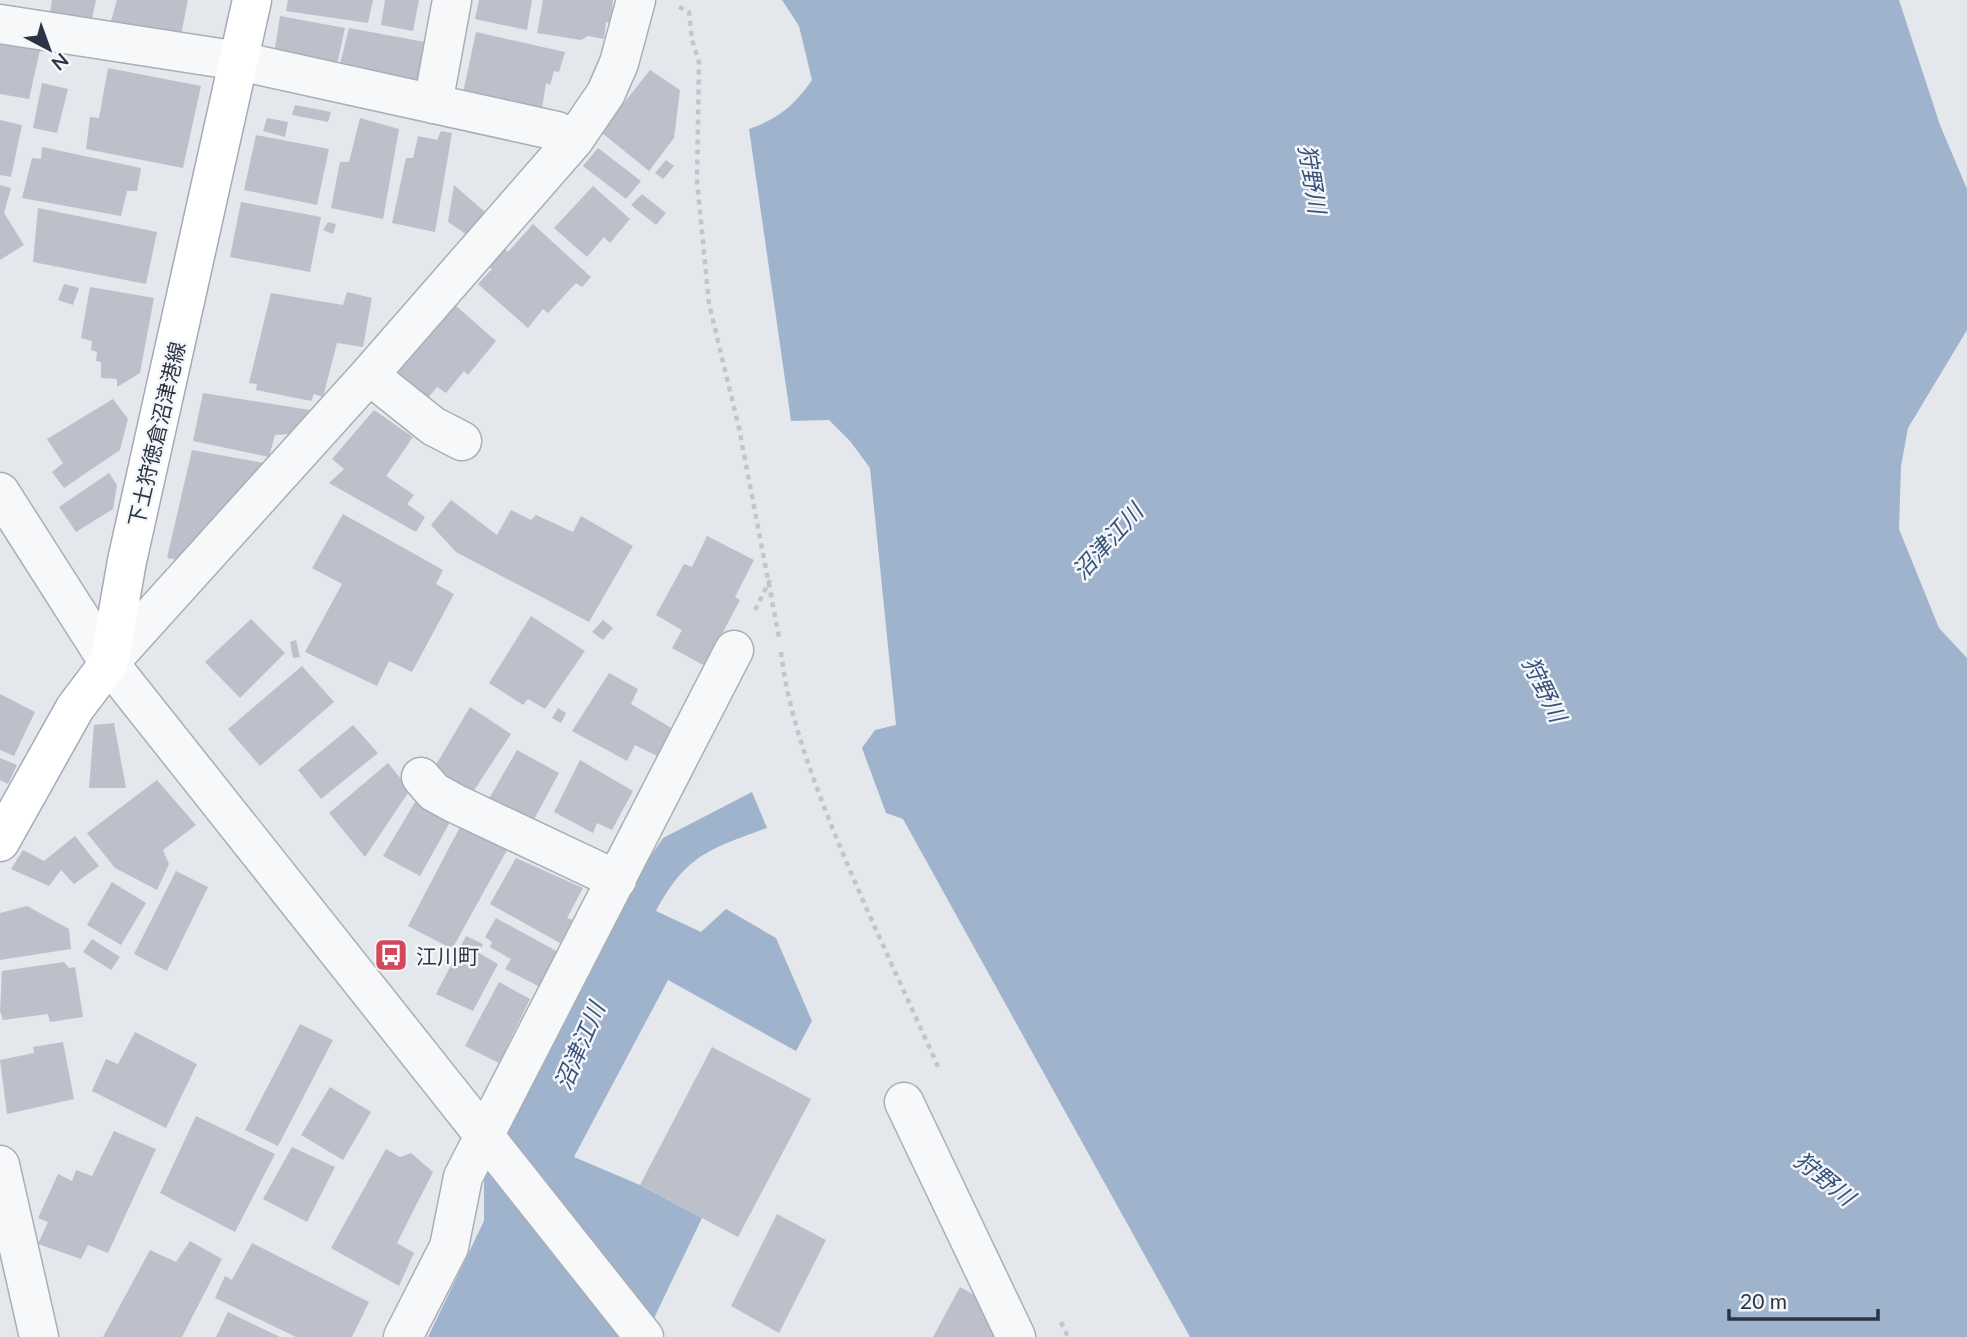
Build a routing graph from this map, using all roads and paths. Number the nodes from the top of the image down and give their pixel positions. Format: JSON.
{"nodes":[{"id":1,"x":252,"y":0,"type":"edge"},
{"id":2,"x":452,"y":0,"type":"edge"},
{"id":3,"x":654,"y":2,"type":"edge"},
{"id":4,"x":0,"y":24,"type":"edge"},
{"id":5,"x":239,"y":61,"type":"junction"},
{"id":6,"x":433,"y":104,"type":"junction"},
{"id":7,"x":574,"y":140,"type":"junction"},
{"id":8,"x":369,"y":375,"type":"junction"},
{"id":9,"x":462,"y":441,"type":"dead end"},
{"id":10,"x":0,"y":492,"type":"edge"},
{"id":11,"x":776,"y":611,"type":"dead end"},
{"id":12,"x":734,"y":650,"type":"dead end"},
{"id":13,"x":782,"y":659,"type":"dead end"},
{"id":14,"x":109,"y":663,"type":"junction"},
{"id":15,"x":421,"y":777,"type":"dead end"},
{"id":16,"x":0,"y":842,"type":"edge"},
{"id":17,"x":617,"y":880,"type":"junction"},
{"id":18,"x":941,"y":1073,"type":"dead end"},
{"id":19,"x":904,"y":1102,"type":"dead end"},
{"id":20,"x":484,"y":1135,"type":"junction"},
{"id":21,"x":0,"y":1165,"type":"edge"},
{"id":22,"x":1056,"y":1312,"type":"dead end"},
{"id":23,"x":39,"y":1337,"type":"edge"},
{"id":24,"x":403,"y":1337,"type":"edge"},
{"id":25,"x":643,"y":1337,"type":"edge"},
{"id":26,"x":1016,"y":1337,"type":"edge"},
{"id":27,"x":1068,"y":1337,"type":"edge"}],
"edges":[{"from":1,"to":5,"type":"main road","name":"下土狩徳倉沼津港線"},
{"from":2,"to":6,"type":"street"},
{"from":3,"to":7,"type":"street"},
{"from":3,"to":11,"type":"path"},
{"from":4,"to":5,"type":"street"},
{"from":5,"to":6,"type":"street"},
{"from":5,"to":14,"type":"main road","name":"下土狩徳倉沼津港線"},
{"from":6,"to":7,"type":"street"},
{"from":7,"to":8,"type":"street"},
{"from":8,"to":9,"type":"street"},
{"from":8,"to":14,"type":"street"},
{"from":10,"to":14,"type":"street"},
{"from":12,"to":17,"type":"street"},
{"from":13,"to":18,"type":"path"},
{"from":14,"to":16,"type":"main road","name":"下土狩徳倉沼津港線"},
{"from":14,"to":20,"type":"street"},
{"from":15,"to":17,"type":"street"},
{"from":17,"to":20,"type":"street"},
{"from":19,"to":26,"type":"street"},
{"from":20,"to":24,"type":"street"},
{"from":20,"to":25,"type":"street"},
{"from":21,"to":23,"type":"street"},
{"from":22,"to":27,"type":"path"}]}
